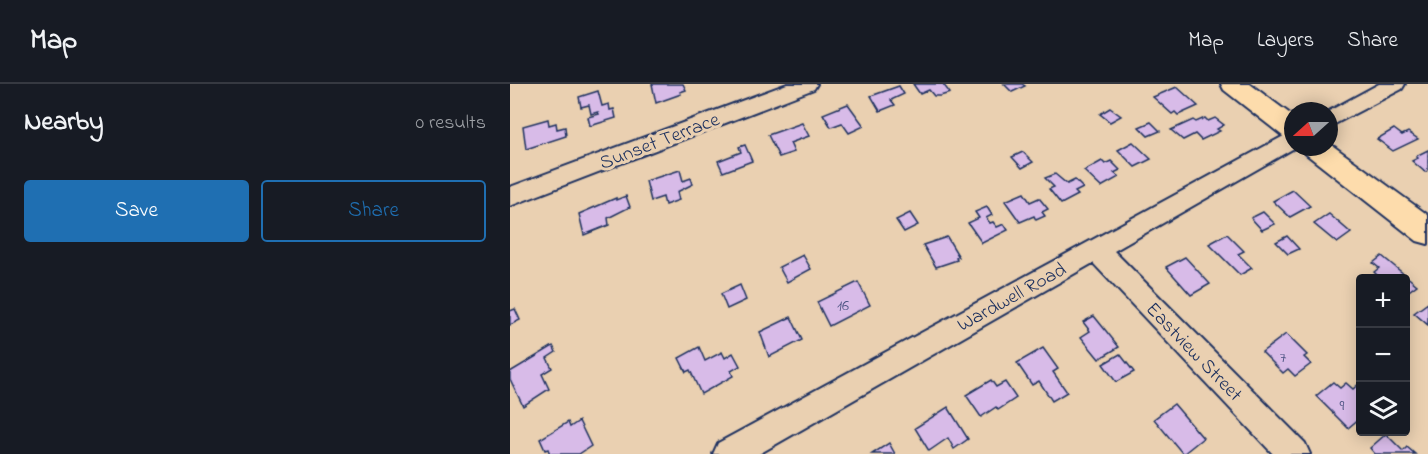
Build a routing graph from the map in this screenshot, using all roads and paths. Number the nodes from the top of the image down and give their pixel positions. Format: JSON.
{"nodes":[{"id":1,"x":807,"y":84,"type":"edge"},
{"id":2,"x":1233,"y":84,"type":"edge"},
{"id":3,"x":1395,"y":84,"type":"edge"},
{"id":4,"x":1338,"y":115,"type":"edge"},
{"id":5,"x":1284,"y":123,"type":"edge"},
{"id":6,"x":1284,"y":144,"type":"edge"},
{"id":7,"x":1328,"y":156,"type":"edge"},
{"id":8,"x":510,"y":196,"type":"edge"},
{"id":9,"x":1428,"y":232,"type":"edge"},
{"id":10,"x":1095,"y":249,"type":"junction"},
{"id":11,"x":729,"y":454,"type":"edge"},
{"id":12,"x":1294,"y":454,"type":"edge"}],
"edges":[{"from":1,"to":8,"type":"street","name":"Sunset Terrace"},
{"from":2,"to":5,"type":"main road"},
{"from":3,"to":4,"type":"street"},
{"from":6,"to":10,"type":"street","name":"Wardwell Road"},
{"from":7,"to":9,"type":"main road"},
{"from":10,"to":11,"type":"street","name":"Wardwell Road"},
{"from":10,"to":12,"type":"street","name":"Eastview Street"}]}
